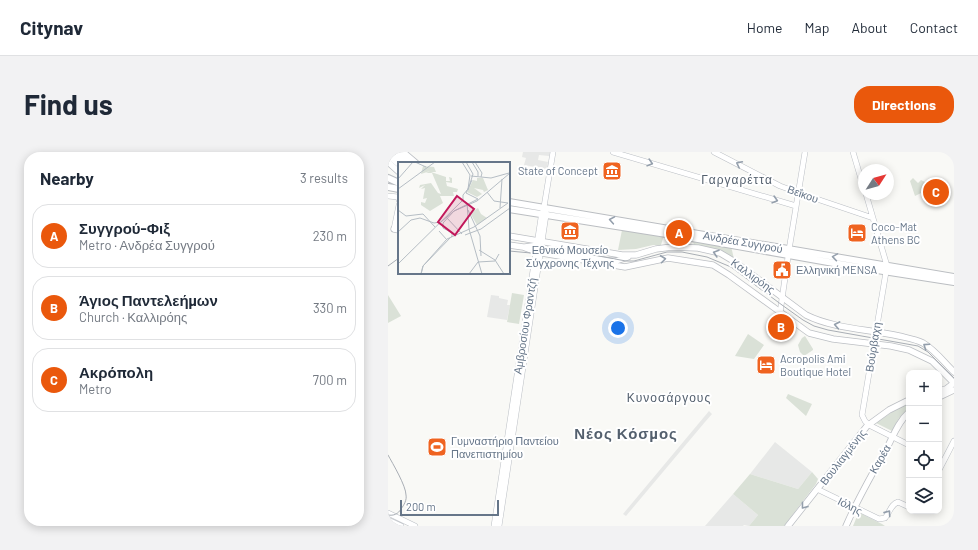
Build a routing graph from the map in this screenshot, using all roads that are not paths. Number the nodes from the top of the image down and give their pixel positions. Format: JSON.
{"nodes":[{"id":1,"x":392,"y":152,"type":"edge"},
{"id":2,"x":397,"y":152,"type":"edge"},
{"id":3,"x":403,"y":152,"type":"edge"},
{"id":4,"x":553,"y":152,"type":"edge"},
{"id":5,"x":612,"y":152,"type":"edge"},
{"id":6,"x":714,"y":152,"type":"edge"},
{"id":7,"x":806,"y":152,"type":"edge"},
{"id":8,"x":853,"y":152,"type":"edge"},
{"id":9,"x":388,"y":155,"type":"edge"},
{"id":10,"x":388,"y":162,"type":"edge"},
{"id":11,"x":403,"y":162,"type":"edge"},
{"id":12,"x":408,"y":162,"type":"edge"},
{"id":13,"x":415,"y":162,"type":"edge"},
{"id":14,"x":398,"y":163,"type":"edge"},
{"id":15,"x":858,"y":169,"type":"edge"},
{"id":16,"x":398,"y":171,"type":"edge"},
{"id":17,"x":388,"y":180,"type":"edge"},
{"id":18,"x":398,"y":183,"type":"edge"},
{"id":19,"x":388,"y":187,"type":"edge"},
{"id":20,"x":398,"y":189,"type":"edge"},
{"id":21,"x":799,"y":193,"type":"junction"},
{"id":22,"x":388,"y":196,"type":"edge"},
{"id":23,"x":398,"y":197,"type":"edge"},
{"id":24,"x":868,"y":200,"type":"edge"},
{"id":25,"x":510,"y":202,"type":"edge"},
{"id":26,"x":796,"y":206,"type":"junction"},
{"id":27,"x":544,"y":207,"type":"junction"},
{"id":28,"x":510,"y":209,"type":"edge"},
{"id":29,"x":544,"y":215,"type":"junction"},
{"id":30,"x":398,"y":216,"type":"edge"},
{"id":31,"x":873,"y":218,"type":"junction"},
{"id":32,"x":397,"y":229,"type":"edge"},
{"id":33,"x":510,"y":236,"type":"edge"},
{"id":34,"x":510,"y":244,"type":"edge"},
{"id":35,"x":539,"y":247,"type":"junction"},
{"id":36,"x":788,"y":252,"type":"junction"},
{"id":37,"x":887,"y":268,"type":"junction"},
{"id":38,"x":954,"y":281,"type":"edge"},
{"id":39,"x":783,"y":298,"type":"junction"},
{"id":40,"x":780,"y":313,"type":"junction"},
{"id":41,"x":876,"y":331,"type":"junction"},
{"id":42,"x":873,"y":343,"type":"junction"},
{"id":43,"x":954,"y":372,"type":"edge"},
{"id":44,"x":954,"y":383,"type":"edge"},
{"id":45,"x":942,"y":390,"type":"edge"},
{"id":46,"x":954,"y":390,"type":"edge"},
{"id":47,"x":954,"y":393,"type":"edge"},
{"id":48,"x":945,"y":395,"type":"junction"},
{"id":49,"x":942,"y":396,"type":"edge"},
{"id":50,"x":906,"y":402,"type":"edge"},
{"id":51,"x":906,"y":416,"type":"edge"},
{"id":52,"x":869,"y":425,"type":"junction"},
{"id":53,"x":892,"y":437,"type":"junction"},
{"id":54,"x":954,"y":441,"type":"edge"},
{"id":55,"x":906,"y":444,"type":"edge"},
{"id":56,"x":942,"y":459,"type":"edge"},
{"id":57,"x":817,"y":489,"type":"junction"},
{"id":58,"x":906,"y":506,"type":"edge"},
{"id":59,"x":854,"y":508,"type":"junction"},
{"id":60,"x":388,"y":513,"type":"edge"},
{"id":61,"x":388,"y":520,"type":"edge"},
{"id":62,"x":401,"y":526,"type":"edge"},
{"id":63,"x":416,"y":526,"type":"edge"},
{"id":64,"x":494,"y":526,"type":"edge"},
{"id":65,"x":499,"y":526,"type":"edge"},
{"id":66,"x":788,"y":526,"type":"edge"},
{"id":67,"x":846,"y":526,"type":"edge"}],
"edges":[{"from":1,"to":11,"type":"highway"},
{"from":2,"to":12,"type":"main road"},
{"from":3,"to":13,"type":"main road"},
{"from":4,"to":27,"type":"street","name":"Αμβροσίου Φραντζή"},
{"from":5,"to":26,"type":"street","one_way":true},
{"from":21,"to":6,"type":"street","name":"Βεΐκου","one_way":true},
{"from":7,"to":21,"type":"street"},
{"from":8,"to":15,"type":"street"},
{"from":9,"to":14,"type":"highway"},
{"from":10,"to":16,"type":"main road"},
{"from":17,"to":18,"type":"highway"},
{"from":19,"to":20,"type":"highway"},
{"from":21,"to":26,"type":"street"},
{"from":21,"to":31,"type":"street","name":"Βεΐκου"},
{"from":22,"to":23,"type":"street"},
{"from":24,"to":31,"type":"street"},
{"from":25,"to":27,"type":"highway","name":"Ανδρέα Συγγρού"},
{"from":26,"to":36,"type":"street"},
{"from":27,"to":29,"type":"street","name":"Αμβροσίου Φραντζή"},
{"from":36,"to":27,"type":"highway","name":"Ανδρέα Συγγρού","one_way":true},
{"from":28,"to":29,"type":"highway","name":"Ανδρέα Συγγρού"},
{"from":29,"to":35,"type":"street","name":"Αμβροσίου Φραντζή"},
{"from":29,"to":36,"type":"highway","name":"Ανδρέα Συγγρού"},
{"from":30,"to":32,"type":"street"},
{"from":31,"to":37,"type":"street"},
{"from":33,"to":35,"type":"main road","name":"Καλλιρόης"},
{"from":34,"to":35,"type":"main road"},
{"from":39,"to":35,"type":"main road","name":"Καλλιρόης","one_way":true},
{"from":35,"to":40,"type":"main road","name":"Καλλιρόης","one_way":true},
{"from":35,"to":64,"type":"street","name":"Αμβροσίου Φραντζή"},
{"from":35,"to":65,"type":"street","name":"Αμβροσίου Φραντζή"},
{"from":36,"to":37,"type":"highway","name":"Ανδρέα Συγγρού"},
{"from":36,"to":39,"type":"street"},
{"from":37,"to":38,"type":"highway","name":"Ανδρέα Συγγρού"},
{"from":37,"to":41,"type":"street","name":"Βούρβαχη"},
{"from":39,"to":40,"type":"street"},
{"from":41,"to":39,"type":"main road","name":"Καλλιρόης","one_way":true},
{"from":40,"to":42,"type":"main road","name":"Καλλιρόης"},
{"from":41,"to":42,"type":"street","name":"Βούρβαχη"},
{"from":43,"to":41,"type":"main road","name":"Καλλιρόης","one_way":true},
{"from":42,"to":44,"type":"main road","name":"Καλλιρόης"},
{"from":42,"to":52,"type":"street","name":"Βούρβαχη"},
{"from":44,"to":45,"type":"main road"},
{"from":46,"to":48,"type":"main road"},
{"from":47,"to":48,"type":"main road"},
{"from":48,"to":49,"type":"main road"},
{"from":50,"to":52,"type":"main road","name":"Βουλιαγμένης"},
{"from":51,"to":53,"type":"main road","name":"Καρέα"},
{"from":52,"to":53,"type":"street"},
{"from":52,"to":57,"type":"main road","name":"Βουλιαγμένης"},
{"from":53,"to":55,"type":"street"},
{"from":53,"to":59,"type":"main road","name":"Καρέα"},
{"from":54,"to":56,"type":"street"},
{"from":57,"to":59,"type":"street","name":"Ιόλης"},
{"from":57,"to":66,"type":"main road","name":"Βουλιαγμένης","one_way":true},
{"from":59,"to":58,"type":"street","name":"Ιόλης","one_way":true},
{"from":59,"to":67,"type":"main road","name":"Καρέα"},
{"from":60,"to":63,"type":"street"},
{"from":61,"to":62,"type":"street"}]}
